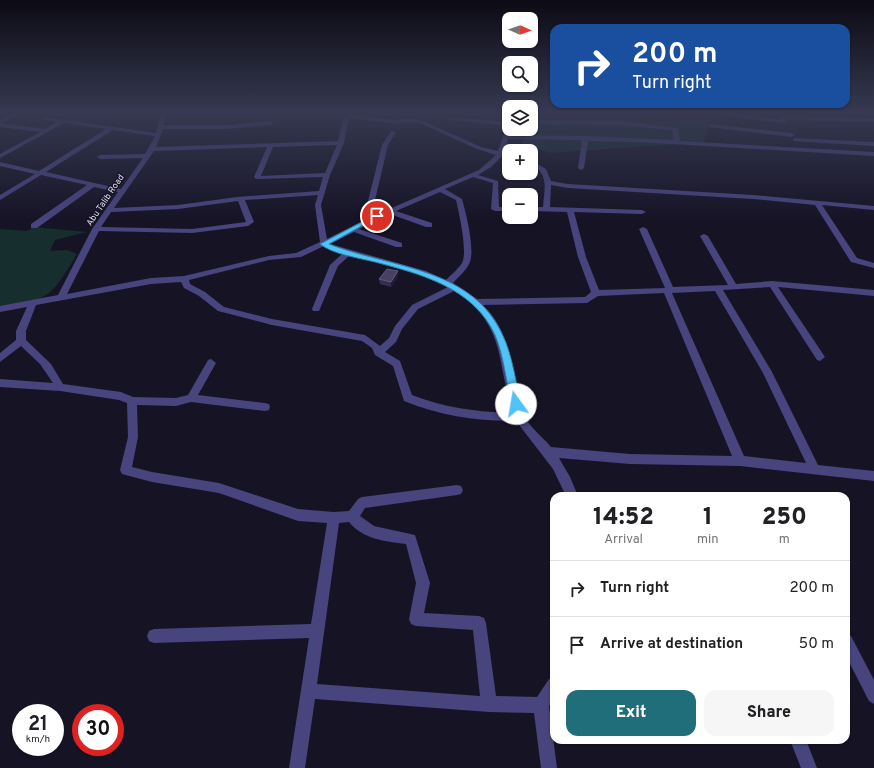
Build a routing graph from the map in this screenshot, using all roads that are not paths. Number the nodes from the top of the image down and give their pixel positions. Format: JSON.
{"nodes":[{"id":1,"x":13,"y":149,"type":"edge"},
{"id":2,"x":79,"y":149,"type":"edge"},
{"id":3,"x":152,"y":149,"type":"joint"},
{"id":4,"x":157,"y":149,"type":"edge"},
{"id":5,"x":269,"y":149,"type":"edge"},
{"id":6,"x":338,"y":149,"type":"edge"},
{"id":7,"x":384,"y":149,"type":"edge"},
{"id":8,"x":482,"y":149,"type":"edge"},
{"id":9,"x":583,"y":149,"type":"edge"},
{"id":10,"x":801,"y":149,"type":"edge"},
{"id":11,"x":502,"y":154,"type":"edge"},
{"id":12,"x":874,"y":154,"type":"edge"},
{"id":13,"x":0,"y":156,"type":"edge"},
{"id":14,"x":146,"y":156,"type":"junction"},
{"id":15,"x":502,"y":156,"type":"edge"},
{"id":16,"x":100,"y":157,"type":"dead end"},
{"id":17,"x":0,"y":164,"type":"edge"},
{"id":18,"x":538,"y":165,"type":"edge"},
{"id":19,"x":580,"y":168,"type":"dead end"},
{"id":20,"x":41,"y":173,"type":"junction"},
{"id":21,"x":327,"y":175,"type":"junction"},
{"id":22,"x":473,"y":175,"type":"junction"},
{"id":23,"x":549,"y":183,"type":"junction"},
{"id":24,"x":92,"y":185,"type":"junction"},
{"id":25,"x":439,"y":189,"type":"junction"},
{"id":26,"x":121,"y":191,"type":"junction"},
{"id":27,"x":321,"y":193,"type":"junction"},
{"id":28,"x":0,"y":198,"type":"edge"},
{"id":29,"x":241,"y":199,"type":"junction"},
{"id":30,"x":817,"y":203,"type":"junction"},
{"id":31,"x":874,"y":208,"type":"edge"},
{"id":32,"x":502,"y":209,"type":"edge"},
{"id":33,"x":538,"y":209,"type":"edge"},
{"id":34,"x":110,"y":210,"type":"junction"},
{"id":35,"x":546,"y":210,"type":"junction"},
{"id":36,"x":389,"y":211,"type":"junction"},
{"id":37,"x":570,"y":211,"type":"junction"},
{"id":38,"x":642,"y":212,"type":"dead end"},
{"id":39,"x":366,"y":222,"type":"junction"},
{"id":40,"x":428,"y":225,"type":"dead end"},
{"id":41,"x":34,"y":226,"type":"dead end"},
{"id":42,"x":96,"y":229,"type":"junction"},
{"id":43,"x":352,"y":229,"type":"junction"},
{"id":44,"x":643,"y":229,"type":"dead end"},
{"id":45,"x":704,"y":236,"type":"dead end"},
{"id":46,"x":324,"y":244,"type":"junction"},
{"id":47,"x":399,"y":245,"type":"dead end"},
{"id":48,"x":348,"y":253,"type":"junction"},
{"id":49,"x":874,"y":266,"type":"edge"},
{"id":50,"x":184,"y":279,"type":"junction"},
{"id":51,"x":772,"y":284,"type":"junction"},
{"id":52,"x":451,"y":285,"type":"junction"},
{"id":53,"x":734,"y":288,"type":"junction"},
{"id":54,"x":718,"y":289,"type":"junction"},
{"id":55,"x":669,"y":291,"type":"junction"},
{"id":56,"x":874,"y":292,"type":"edge"},
{"id":57,"x":596,"y":293,"type":"junction"},
{"id":58,"x":61,"y":298,"type":"junction"},
{"id":59,"x":477,"y":302,"type":"junction"},
{"id":60,"x":33,"y":303,"type":"junction"},
{"id":61,"x":0,"y":309,"type":"edge"},
{"id":62,"x":316,"y":309,"type":"dead end"},
{"id":63,"x":21,"y":341,"type":"junction"},
{"id":64,"x":378,"y":353,"type":"junction"},
{"id":65,"x":820,"y":357,"type":"dead end"},
{"id":66,"x":0,"y":358,"type":"edge"},
{"id":67,"x":211,"y":363,"type":"dead end"},
{"id":68,"x":0,"y":383,"type":"edge"},
{"id":69,"x":60,"y":387,"type":"junction"},
{"id":70,"x":190,"y":398,"type":"junction"},
{"id":71,"x":132,"y":401,"type":"junction"},
{"id":72,"x":265,"y":407,"type":"dead end"},
{"id":73,"x":519,"y":417,"type":"junction"},
{"id":74,"x":547,"y":452,"type":"junction"},
{"id":75,"x":740,"y":461,"type":"junction"},
{"id":76,"x":814,"y":469,"type":"junction"},
{"id":77,"x":874,"y":476,"type":"edge"},
{"id":78,"x":457,"y":490,"type":"dead end"},
{"id":79,"x":571,"y":492,"type":"edge"},
{"id":80,"x":352,"y":516,"type":"junction"},
{"id":81,"x":334,"y":518,"type":"junction"},
{"id":82,"x":317,"y":631,"type":"junction"},
{"id":83,"x":154,"y":636,"type":"dead end"},
{"id":84,"x":850,"y":649,"type":"edge"},
{"id":85,"x":550,"y":690,"type":"edge"},
{"id":86,"x":308,"y":691,"type":"junction"},
{"id":87,"x":874,"y":696,"type":"edge"},
{"id":88,"x":489,"y":704,"type":"junction"},
{"id":89,"x":541,"y":705,"type":"junction"},
{"id":90,"x":800,"y":744,"type":"edge"},
{"id":91,"x":297,"y":768,"type":"edge"},
{"id":92,"x":549,"y":768,"type":"edge"},
{"id":93,"x":809,"y":768,"type":"edge"}],
"edges":[{"from":1,"to":13,"type":"street"},
{"from":2,"to":20,"type":"street"},
{"from":3,"to":4,"type":"street"},
{"from":3,"to":14,"type":"street","name":"Abu Talib Road"},
{"from":5,"to":21,"type":"street"},
{"from":6,"to":21,"type":"street"},
{"from":7,"to":39,"type":"street"},
{"from":8,"to":11,"type":"street"},
{"from":9,"to":19,"type":"street"},
{"from":10,"to":12,"type":"street"},
{"from":14,"to":16,"type":"street"},
{"from":14,"to":26,"type":"street","name":"Abu Talib Road"},
{"from":15,"to":22,"type":"street"},
{"from":17,"to":20,"type":"street"},
{"from":18,"to":23,"type":"street"},
{"from":20,"to":24,"type":"street"},
{"from":20,"to":28,"type":"street"},
{"from":21,"to":27,"type":"street"},
{"from":22,"to":25,"type":"street"},
{"from":22,"to":32,"type":"street"},
{"from":23,"to":30,"type":"street"},
{"from":23,"to":35,"type":"street"},
{"from":24,"to":26,"type":"street"},
{"from":24,"to":41,"type":"street"},
{"from":25,"to":36,"type":"street"},
{"from":25,"to":52,"type":"street"},
{"from":26,"to":34,"type":"street","name":"Abu Talib Road"},
{"from":27,"to":29,"type":"street"},
{"from":27,"to":46,"type":"street"},
{"from":29,"to":34,"type":"street"},
{"from":29,"to":42,"type":"street"},
{"from":30,"to":31,"type":"street"},
{"from":30,"to":49,"type":"street"},
{"from":33,"to":35,"type":"street"},
{"from":34,"to":42,"type":"street","name":"Abu Talib Road"},
{"from":35,"to":37,"type":"street"},
{"from":36,"to":39,"type":"street"},
{"from":36,"to":40,"type":"street"},
{"from":37,"to":38,"type":"street"},
{"from":37,"to":57,"type":"street"},
{"from":39,"to":43,"type":"street"},
{"from":42,"to":58,"type":"street","name":"Abu Talib Road"},
{"from":43,"to":46,"type":"street"},
{"from":43,"to":47,"type":"street"},
{"from":44,"to":55,"type":"street"},
{"from":45,"to":53,"type":"street"},
{"from":46,"to":48,"type":"street"},
{"from":46,"to":50,"type":"street"},
{"from":48,"to":52,"type":"street"},
{"from":48,"to":62,"type":"street"},
{"from":50,"to":58,"type":"street"},
{"from":50,"to":64,"type":"street"},
{"from":51,"to":53,"type":"street"},
{"from":51,"to":56,"type":"street"},
{"from":51,"to":65,"type":"street"},
{"from":52,"to":59,"type":"street"},
{"from":52,"to":64,"type":"street"},
{"from":53,"to":54,"type":"street"},
{"from":54,"to":55,"type":"street"},
{"from":54,"to":76,"type":"street"},
{"from":55,"to":57,"type":"street"},
{"from":55,"to":75,"type":"street"},
{"from":57,"to":59,"type":"street"},
{"from":58,"to":60,"type":"street"},
{"from":59,"to":73,"type":"street"},
{"from":60,"to":61,"type":"street"},
{"from":60,"to":63,"type":"street"},
{"from":63,"to":66,"type":"street"},
{"from":63,"to":69,"type":"street"},
{"from":64,"to":73,"type":"street"},
{"from":67,"to":70,"type":"street"},
{"from":68,"to":69,"type":"street"},
{"from":69,"to":71,"type":"street"},
{"from":70,"to":71,"type":"street"},
{"from":70,"to":72,"type":"street"},
{"from":71,"to":81,"type":"street"},
{"from":73,"to":74,"type":"street"},
{"from":74,"to":75,"type":"street"},
{"from":74,"to":79,"type":"street"},
{"from":75,"to":76,"type":"street"},
{"from":76,"to":77,"type":"street"},
{"from":78,"to":80,"type":"street"},
{"from":80,"to":81,"type":"street"},
{"from":80,"to":88,"type":"street"},
{"from":81,"to":82,"type":"street"},
{"from":82,"to":83,"type":"street"},
{"from":82,"to":86,"type":"street"},
{"from":84,"to":87,"type":"street"},
{"from":85,"to":89,"type":"street"},
{"from":86,"to":88,"type":"street"},
{"from":86,"to":91,"type":"street"},
{"from":88,"to":89,"type":"street"},
{"from":89,"to":92,"type":"street"},
{"from":90,"to":93,"type":"street"}]}
